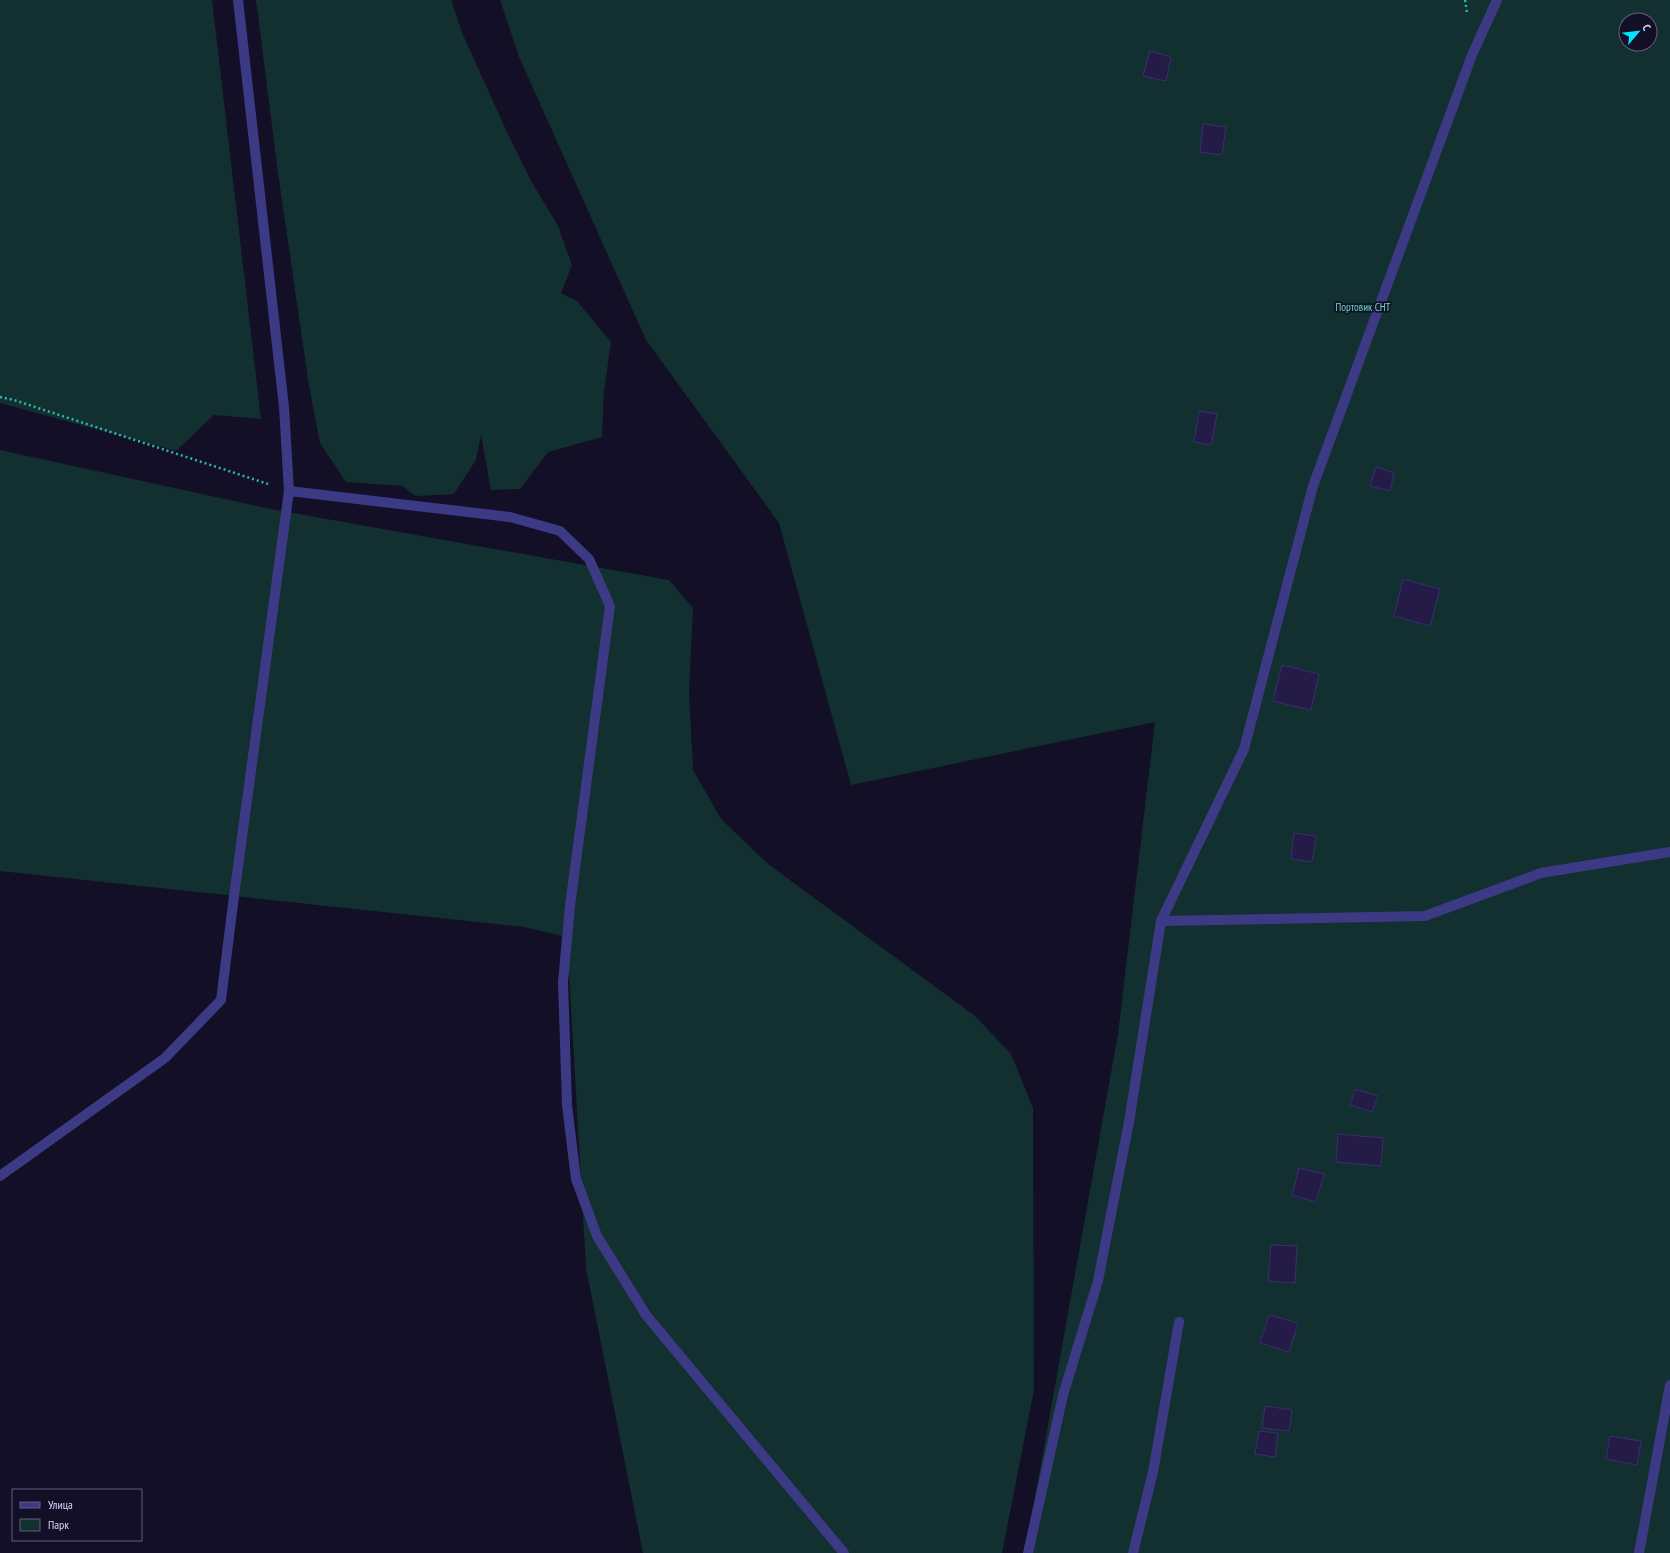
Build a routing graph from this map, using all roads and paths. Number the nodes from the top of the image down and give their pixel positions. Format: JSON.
{"nodes":[{"id":1,"x":238,"y":0,"type":"edge"},
{"id":2,"x":1497,"y":0,"type":"edge"},
{"id":3,"x":0,"y":397,"type":"edge"},
{"id":4,"x":289,"y":491,"type":"junction"},
{"id":5,"x":1670,"y":852,"type":"edge"},
{"id":6,"x":1161,"y":921,"type":"junction"},
{"id":7,"x":0,"y":1176,"type":"edge"},
{"id":8,"x":1179,"y":1322,"type":"dead end"},
{"id":9,"x":1670,"y":1385,"type":"edge"},
{"id":10,"x":844,"y":1553,"type":"edge"},
{"id":11,"x":1028,"y":1553,"type":"edge"},
{"id":12,"x":1133,"y":1553,"type":"edge"},
{"id":13,"x":1639,"y":1553,"type":"edge"}],
"edges":[{"from":1,"to":4,"type":"street"},
{"from":2,"to":6,"type":"street"},
{"from":3,"to":4,"type":"path"},
{"from":4,"to":7,"type":"street"},
{"from":4,"to":10,"type":"street"},
{"from":5,"to":6,"type":"street"},
{"from":6,"to":11,"type":"street"},
{"from":8,"to":12,"type":"street"},
{"from":9,"to":13,"type":"street"}]}
